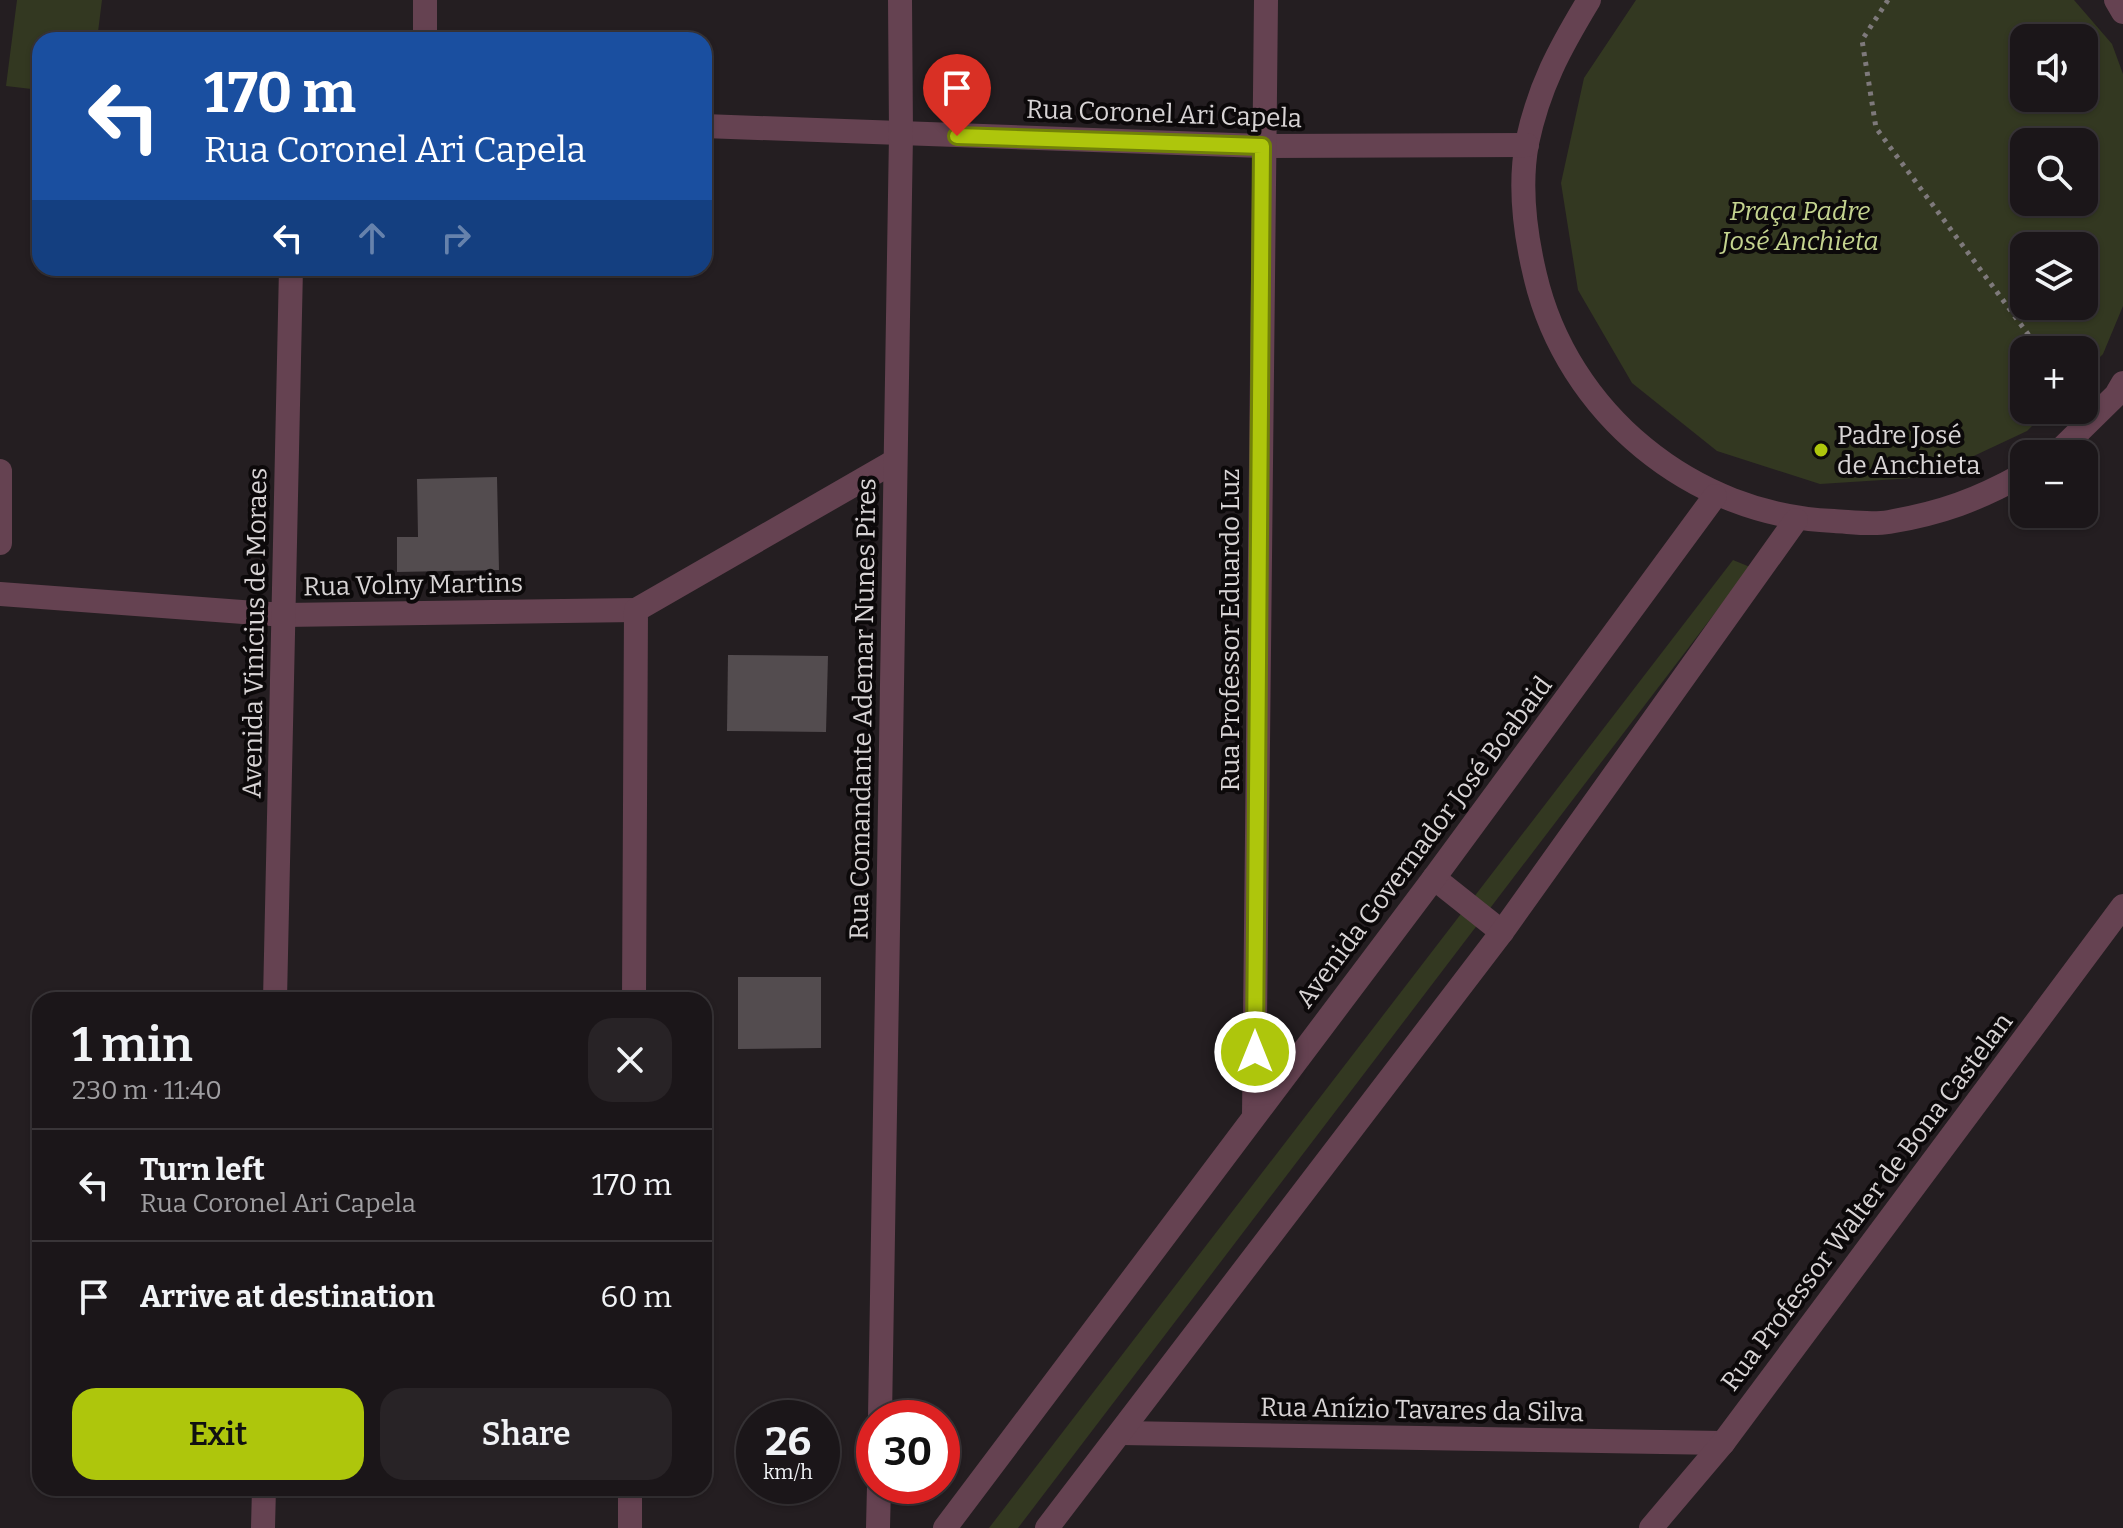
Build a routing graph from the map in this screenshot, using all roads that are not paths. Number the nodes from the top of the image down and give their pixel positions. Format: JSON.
{"nodes":[{"id":1,"x":425,"y":0,"type":"edge"},
{"id":2,"x":900,"y":0,"type":"edge"},
{"id":3,"x":1266,"y":0,"type":"edge"},
{"id":4,"x":1589,"y":0,"type":"edge"},
{"id":5,"x":2116,"y":0,"type":"edge"},
{"id":6,"x":2123,"y":12,"type":"edge"},
{"id":7,"x":425,"y":32,"type":"edge"},
{"id":8,"x":712,"y":126,"type":"edge"},
{"id":9,"x":901,"y":134,"type":"junction"},
{"id":10,"x":1527,"y":145,"type":"junction"},
{"id":11,"x":1262,"y":146,"type":"junction"},
{"id":12,"x":291,"y":276,"type":"edge"},
{"id":13,"x":2121,"y":393,"type":"edge"},
{"id":14,"x":2071,"y":440,"type":"edge"},
{"id":15,"x":895,"y":461,"type":"junction"},
{"id":16,"x":0,"y":471,"type":"edge"},
{"id":17,"x":2010,"y":482,"type":"edge"},
{"id":18,"x":1715,"y":496,"type":"junction"},
{"id":19,"x":1796,"y":520,"type":"junction"},
{"id":20,"x":0,"y":543,"type":"edge"},
{"id":21,"x":0,"y":594,"type":"edge"},
{"id":22,"x":636,"y":610,"type":"junction"},
{"id":23,"x":284,"y":615,"type":"junction"},
{"id":24,"x":1434,"y":878,"type":"junction"},
{"id":25,"x":2123,"y":906,"type":"edge"},
{"id":26,"x":1502,"y":932,"type":"junction"},
{"id":27,"x":275,"y":992,"type":"edge"},
{"id":28,"x":634,"y":992,"type":"edge"},
{"id":29,"x":1254,"y":1115,"type":"junction"},
{"id":30,"x":880,"y":1400,"type":"edge"},
{"id":31,"x":1121,"y":1433,"type":"junction"},
{"id":32,"x":1723,"y":1443,"type":"junction"},
{"id":33,"x":264,"y":1496,"type":"edge"},
{"id":34,"x":630,"y":1496,"type":"edge"},
{"id":35,"x":879,"y":1504,"type":"edge"},
{"id":36,"x":263,"y":1528,"type":"edge"},
{"id":37,"x":630,"y":1528,"type":"edge"},
{"id":38,"x":878,"y":1528,"type":"edge"},
{"id":39,"x":945,"y":1528,"type":"edge"},
{"id":40,"x":1047,"y":1528,"type":"edge"},
{"id":41,"x":1651,"y":1528,"type":"edge"}],
"edges":[{"from":1,"to":7,"type":"street"},
{"from":2,"to":9,"type":"street","name":"Rua Comandante Ademar Nunes Pires"},
{"from":3,"to":11,"type":"street","name":"Rua Professor Eduardo Luz"},
{"from":4,"to":10,"type":"street"},
{"from":5,"to":6,"type":"street"},
{"from":8,"to":9,"type":"street","name":"Rua Coronel Ari Capela"},
{"from":9,"to":11,"type":"street","name":"Rua Coronel Ari Capela"},
{"from":9,"to":15,"type":"street","name":"Rua Comandante Ademar Nunes Pires"},
{"from":10,"to":11,"type":"street","name":"Rua Coronel Ari Capela"},
{"from":10,"to":18,"type":"street"},
{"from":11,"to":29,"type":"street","name":"Rua Professor Eduardo Luz"},
{"from":12,"to":23,"type":"street","name":"Avenida Vinícius de Moraes"},
{"from":13,"to":14,"type":"street"},
{"from":15,"to":22,"type":"street"},
{"from":15,"to":30,"type":"street","name":"Rua Comandante Ademar Nunes Pires"},
{"from":16,"to":20,"type":"street"},
{"from":17,"to":19,"type":"street"},
{"from":18,"to":19,"type":"street"},
{"from":18,"to":24,"type":"street","name":"Avenida Governador José Boabaid"},
{"from":19,"to":26,"type":"street"},
{"from":21,"to":23,"type":"street","name":"Rua Volny Martins"},
{"from":22,"to":23,"type":"street","name":"Rua Volny Martins"},
{"from":22,"to":28,"type":"street"},
{"from":23,"to":27,"type":"street","name":"Avenida Vinícius de Moraes"},
{"from":24,"to":26,"type":"street"},
{"from":24,"to":29,"type":"street","name":"Avenida Governador José Boabaid"},
{"from":25,"to":32,"type":"street","name":"Rua Professor Walter de Bona Castelan"},
{"from":26,"to":31,"type":"street"},
{"from":29,"to":39,"type":"street","name":"Avenida Governador José Boabaid"},
{"from":31,"to":32,"type":"street","name":"Rua Anízio Tavares da Silva"},
{"from":31,"to":40,"type":"street"},
{"from":32,"to":41,"type":"street","name":"Rua Professor Walter de Bona Castelan"},
{"from":33,"to":36,"type":"street"},
{"from":34,"to":37,"type":"street"},
{"from":35,"to":38,"type":"street"}]}
